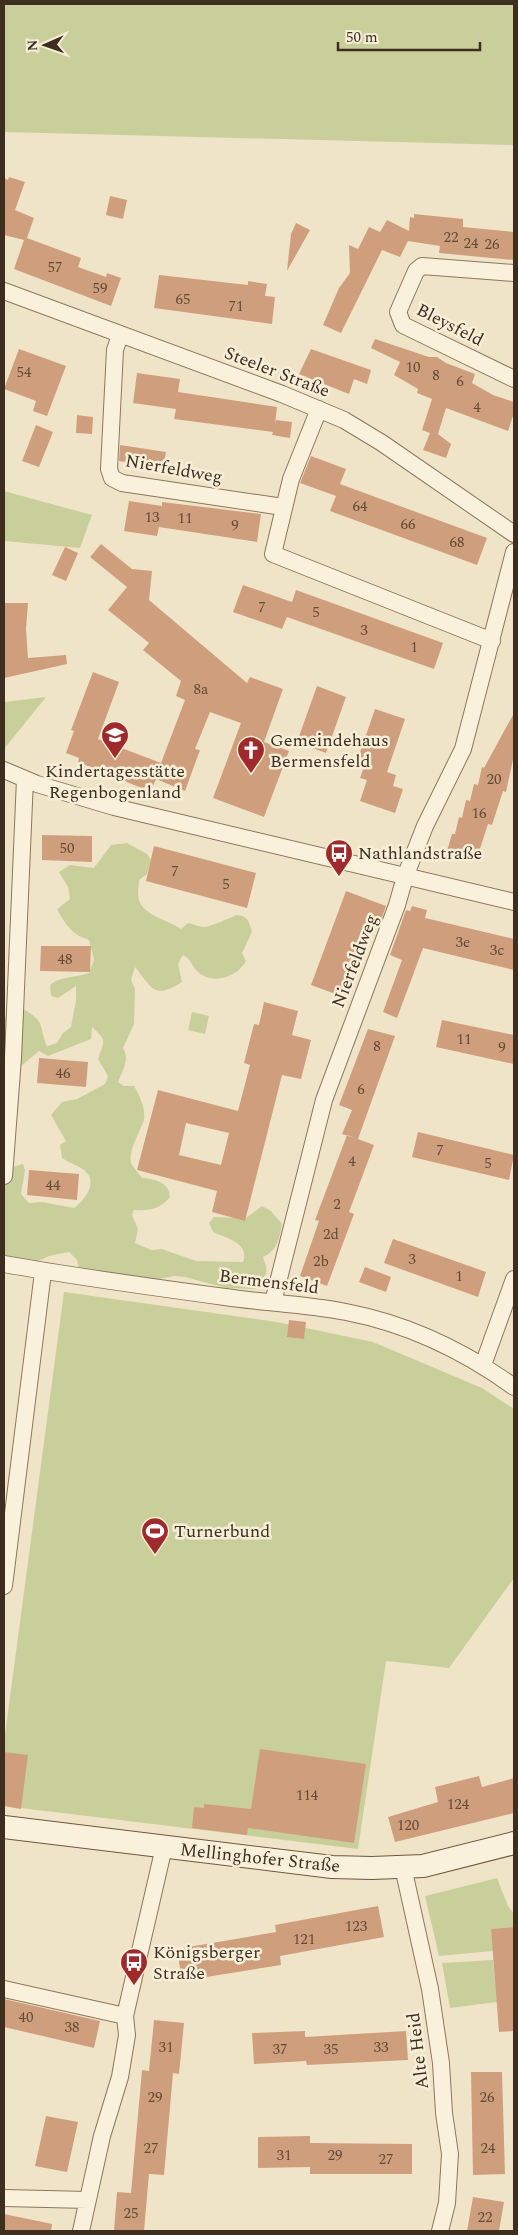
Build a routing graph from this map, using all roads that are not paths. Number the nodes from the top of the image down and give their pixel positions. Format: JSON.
{"nodes":[{"id":1,"x":514,"y":273,"type":"edge"},
{"id":2,"x":4,"y":291,"type":"edge"},
{"id":3,"x":120,"y":335,"type":"junction"},
{"id":4,"x":514,"y":379,"type":"edge"},
{"id":5,"x":319,"y":409,"type":"junction"},
{"id":6,"x":283,"y":507,"type":"junction"},
{"id":7,"x":514,"y":534,"type":"edge"},
{"id":8,"x":514,"y":552,"type":"edge"},
{"id":9,"x":492,"y":640,"type":"junction"},
{"id":10,"x":4,"y":770,"type":"edge"},
{"id":11,"x":25,"y":779,"type":"junction"},
{"id":12,"x":405,"y":877,"type":"junction"},
{"id":13,"x":514,"y":902,"type":"edge"},
{"id":14,"x":4,"y":1176,"type":"edge"},
{"id":15,"x":4,"y":1264,"type":"edge"},
{"id":16,"x":43,"y":1272,"type":"junction"},
{"id":17,"x":514,"y":1279,"type":"edge"},
{"id":18,"x":273,"y":1302,"type":"junction"},
{"id":19,"x":483,"y":1365,"type":"junction"},
{"id":20,"x":514,"y":1386,"type":"edge"},
{"id":21,"x":7,"y":1536,"type":"edge"},
{"id":22,"x":4,"y":1586,"type":"edge"},
{"id":23,"x":4,"y":1827,"type":"edge"},
{"id":24,"x":514,"y":1843,"type":"edge"},
{"id":25,"x":164,"y":1847,"type":"junction"},
{"id":26,"x":403,"y":1867,"type":"junction"},
{"id":27,"x":4,"y":1989,"type":"edge"},
{"id":28,"x":126,"y":2016,"type":"junction"},
{"id":29,"x":4,"y":2198,"type":"edge"},
{"id":30,"x":88,"y":2200,"type":"junction"},
{"id":31,"x":81,"y":2231,"type":"edge"},
{"id":32,"x":440,"y":2231,"type":"edge"}],
"edges":[{"from":1,"to":4,"type":"street","name":"Bleysfeld"},
{"from":2,"to":3,"type":"street","name":"Steeler Straße"},
{"from":3,"to":5,"type":"street","name":"Steeler Straße"},
{"from":3,"to":6,"type":"street","name":"Nierfeldweg"},
{"from":5,"to":6,"type":"street"},
{"from":5,"to":7,"type":"street","name":"Steeler Straße"},
{"from":6,"to":9,"type":"street"},
{"from":8,"to":9,"type":"street","name":"Nierfeldweg"},
{"from":9,"to":12,"type":"street","name":"Nierfeldweg"},
{"from":10,"to":11,"type":"street"},
{"from":11,"to":12,"type":"street"},
{"from":11,"to":14,"type":"street"},
{"from":12,"to":13,"type":"street"},
{"from":12,"to":18,"type":"street","name":"Nierfeldweg"},
{"from":15,"to":16,"type":"street","name":"Bermensfeld"},
{"from":16,"to":18,"type":"street","name":"Bermensfeld"},
{"from":16,"to":21,"type":"street"},
{"from":17,"to":19,"type":"street"},
{"from":18,"to":19,"type":"street","name":"Bermensfeld"},
{"from":19,"to":20,"type":"street","name":"Bermensfeld"},
{"from":21,"to":22,"type":"street"},
{"from":23,"to":25,"type":"main road","name":"Mellinghofer Straße"},
{"from":24,"to":26,"type":"main road","name":"Mellinghofer Straße"},
{"from":25,"to":26,"type":"main road","name":"Mellinghofer Straße"},
{"from":25,"to":28,"type":"street"},
{"from":26,"to":32,"type":"street","name":"Alte Heid"},
{"from":27,"to":28,"type":"street"},
{"from":28,"to":30,"type":"street"},
{"from":29,"to":30,"type":"street"},
{"from":30,"to":31,"type":"street"}]}
